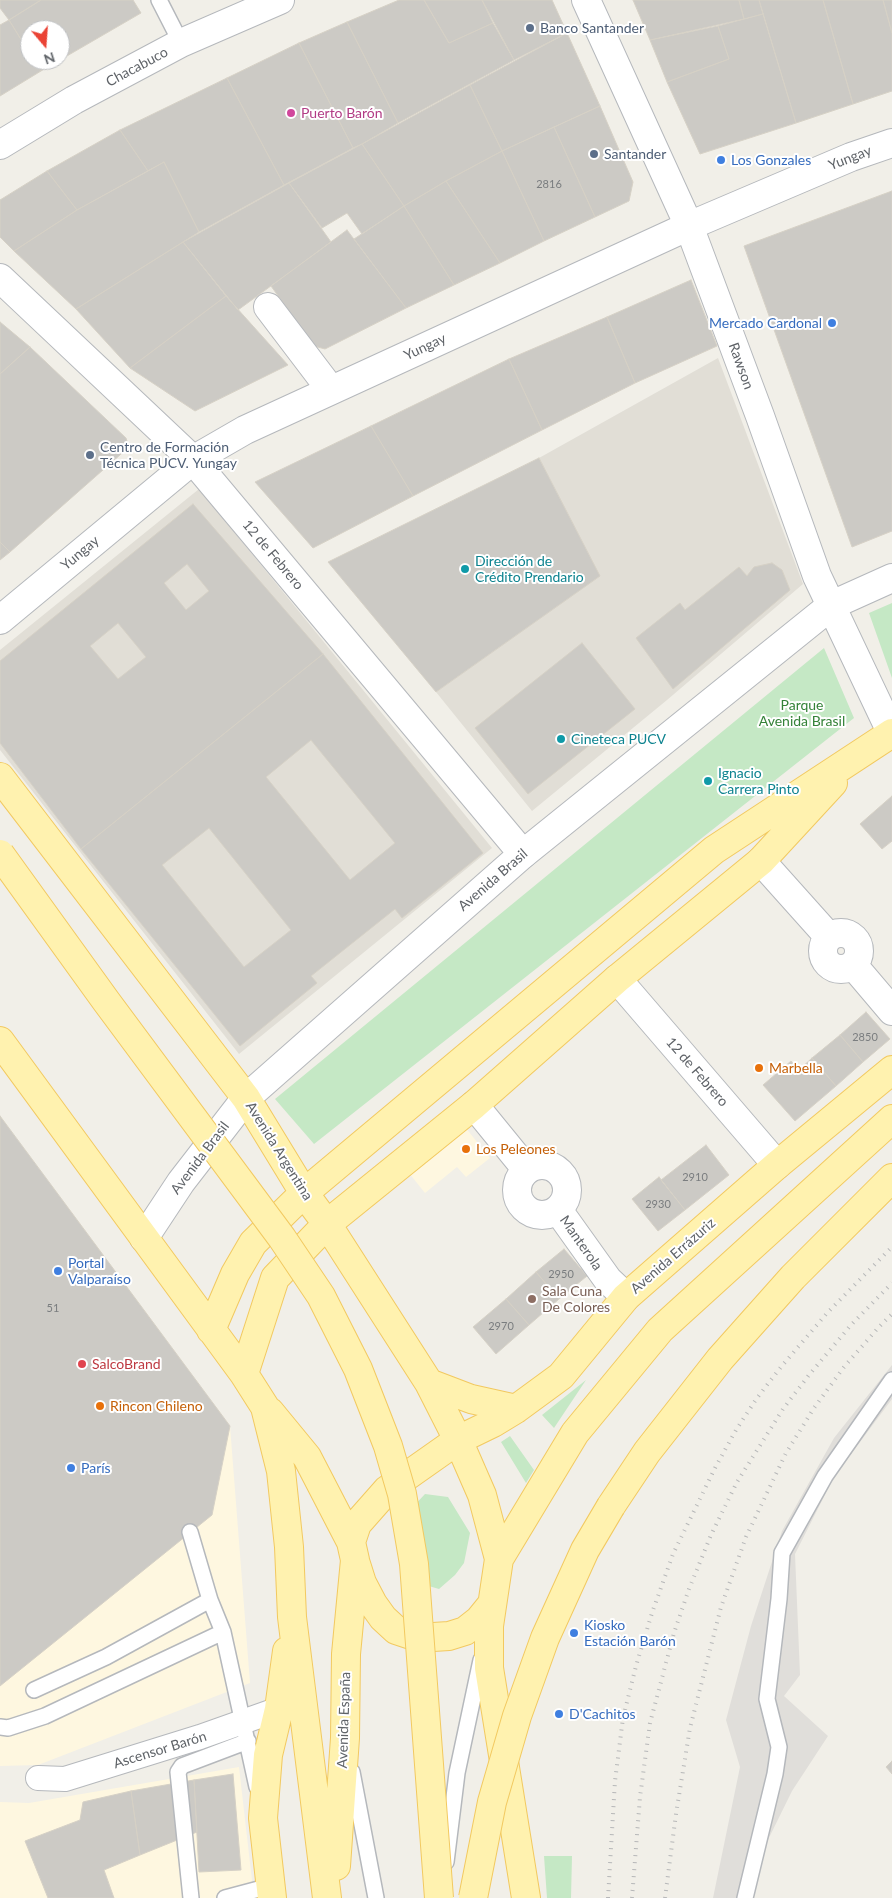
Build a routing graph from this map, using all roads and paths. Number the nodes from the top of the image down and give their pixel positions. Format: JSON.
{"nodes":[{"id":1,"x":159,"y":0,"type":"edge"},
{"id":2,"x":280,"y":0,"type":"edge"},
{"id":3,"x":586,"y":0,"type":"edge"},
{"id":4,"x":181,"y":43,"type":"junction"},
{"id":5,"x":892,"y":143,"type":"edge"},
{"id":6,"x":0,"y":145,"type":"edge"},
{"id":7,"x":689,"y":226,"type":"junction"},
{"id":8,"x":0,"y":278,"type":"edge"},
{"id":9,"x":268,"y":307,"type":"dead end"},
{"id":10,"x":331,"y":390,"type":"junction"},
{"id":11,"x":193,"y":460,"type":"junction"},
{"id":12,"x":892,"y":578,"type":"edge"},
{"id":13,"x":832,"y":605,"type":"junction"},
{"id":14,"x":0,"y":620,"type":"edge"},
{"id":15,"x":892,"y":733,"type":"edge"},
{"id":16,"x":861,"y":752,"type":"junction"},
{"id":17,"x":0,"y":776,"type":"edge"},
{"id":18,"x":0,"y":854,"type":"edge"},
{"id":19,"x":523,"y":854,"type":"junction"},
{"id":20,"x":761,"y":861,"type":"junction"},
{"id":21,"x":617,"y":979,"type":"junction"},
{"id":22,"x":892,"y":1011,"type":"edge"},
{"id":23,"x":0,"y":1041,"type":"edge"},
{"id":24,"x":892,"y":1070,"type":"edge"},
{"id":25,"x":246,"y":1098,"type":"junction"},
{"id":26,"x":474,"y":1106,"type":"junction"},
{"id":27,"x":892,"y":1120,"type":"edge"},
{"id":28,"x":777,"y":1165,"type":"junction"},
{"id":29,"x":892,"y":1178,"type":"edge"},
{"id":30,"x":304,"y":1193,"type":"junction"},
{"id":31,"x":327,"y":1224,"type":"junction"},
{"id":32,"x":144,"y":1238,"type":"junction"},
{"id":33,"x":626,"y":1297,"type":"junction"},
{"id":34,"x":211,"y":1330,"type":"junction"},
{"id":35,"x":244,"y":1374,"type":"junction"},
{"id":36,"x":892,"y":1380,"type":"edge"},
{"id":37,"x":429,"y":1383,"type":"junction"},
{"id":38,"x":266,"y":1407,"type":"junction"},
{"id":39,"x":516,"y":1409,"type":"junction"},
{"id":40,"x":458,"y":1440,"type":"junction"},
{"id":41,"x":190,"y":1532,"type":"dead end"},
{"id":42,"x":353,"y":1551,"type":"junction"},
{"id":43,"x":499,"y":1560,"type":"junction"},
{"id":44,"x":210,"y":1600,"type":"junction"},
{"id":45,"x":490,"y":1615,"type":"junction"},
{"id":46,"x":292,"y":1617,"type":"junction"},
{"id":47,"x":223,"y":1632,"type":"junction"},
{"id":48,"x":34,"y":1690,"type":"dead end"},
{"id":49,"x":278,"y":1709,"type":"junction"},
{"id":50,"x":0,"y":1728,"type":"edge"},
{"id":51,"x":245,"y":1732,"type":"junction"},
{"id":52,"x":345,"y":1738,"type":"junction"},
{"id":53,"x":38,"y":1778,"type":"dead end"},
{"id":54,"x":263,"y":1818,"type":"junction"},
{"id":55,"x":271,"y":1892,"type":"edge"},
{"id":56,"x":190,"y":1898,"type":"edge"},
{"id":57,"x":224,"y":1898,"type":"edge"},
{"id":58,"x":328,"y":1898,"type":"edge"},
{"id":59,"x":333,"y":1898,"type":"edge"},
{"id":60,"x":376,"y":1898,"type":"edge"},
{"id":61,"x":439,"y":1898,"type":"edge"},
{"id":62,"x":443,"y":1898,"type":"edge"},
{"id":63,"x":473,"y":1898,"type":"edge"},
{"id":64,"x":526,"y":1898,"type":"edge"},
{"id":65,"x":744,"y":1898,"type":"edge"}],
"edges":[{"from":1,"to":4,"type":"lane"},
{"from":2,"to":4,"type":"street","name":"Chacabuco"},
{"from":3,"to":7,"type":"street","name":"Rawson"},
{"from":4,"to":6,"type":"street","name":"Chacabuco"},
{"from":5,"to":7,"type":"street","name":"Yungay"},
{"from":7,"to":10,"type":"street","name":"Yungay"},
{"from":7,"to":13,"type":"street","name":"Rawson"},
{"from":8,"to":11,"type":"street","name":"12 de Febrero"},
{"from":9,"to":10,"type":"street"},
{"from":10,"to":11,"type":"street","name":"Yungay"},
{"from":11,"to":14,"type":"street","name":"Yungay"},
{"from":11,"to":19,"type":"street","name":"12 de Febrero"},
{"from":12,"to":13,"type":"street","name":"Avenida Brasil"},
{"from":13,"to":15,"type":"street","name":"Rawson"},
{"from":13,"to":19,"type":"street","name":"Avenida Brasil"},
{"from":15,"to":16,"type":"main road"},
{"from":16,"to":20,"type":"main road"},
{"from":16,"to":30,"type":"main road"},
{"from":17,"to":25,"type":"main road","name":"Avenida Argentina"},
{"from":18,"to":61,"type":"main road","bridge":true},
{"from":19,"to":25,"type":"street","name":"Avenida Brasil"},
{"from":20,"to":21,"type":"main road"},
{"from":20,"to":22,"type":"street"},
{"from":21,"to":26,"type":"main road"},
{"from":21,"to":28,"type":"street","name":"12 de Febrero"},
{"from":23,"to":32,"type":"main road"},
{"from":24,"to":28,"type":"main road","name":"Avenida Errázuriz"},
{"from":25,"to":30,"type":"main road","name":"Avenida Argentina"},
{"from":25,"to":32,"type":"street","name":"Avenida Brasil"},
{"from":26,"to":31,"type":"main road"},
{"from":26,"to":33,"type":"street","name":"Manterola"},
{"from":27,"to":43,"type":"main road"},
{"from":28,"to":33,"type":"main road","name":"Avenida Errázuriz"},
{"from":29,"to":63,"type":"main road","bridge":true},
{"from":30,"to":31,"type":"main road","name":"Avenida Argentina"},
{"from":30,"to":34,"type":"main road"},
{"from":31,"to":35,"type":"main road"},
{"from":31,"to":37,"type":"main road","name":"Avenida Argentina"},
{"from":32,"to":34,"type":"main road"},
{"from":33,"to":39,"type":"main road","name":"Avenida Errázuriz"},
{"from":34,"to":35,"type":"main road"},
{"from":35,"to":38,"type":"main road"},
{"from":36,"to":65,"type":"lane"},
{"from":37,"to":39,"type":"main road"},
{"from":37,"to":40,"type":"main road","name":"Avenida Argentina"},
{"from":38,"to":42,"type":"main road"},
{"from":38,"to":46,"type":"main road"},
{"from":39,"to":40,"type":"main road","name":"Avenida Errázuriz"},
{"from":40,"to":42,"type":"main road","name":"Avenida Errázuriz"},
{"from":40,"to":43,"type":"main road","name":"Avenida Argentina"},
{"from":41,"to":44,"type":"lane"},
{"from":42,"to":45,"type":"main road"},
{"from":42,"to":52,"type":"main road","name":"Avenida España"},
{"from":43,"to":45,"type":"main road"},
{"from":44,"to":47,"type":"lane"},
{"from":44,"to":48,"type":"lane"},
{"from":45,"to":62,"type":"lane"},
{"from":45,"to":64,"type":"main road"},
{"from":46,"to":49,"type":"main road"},
{"from":46,"to":58,"type":"main road"},
{"from":47,"to":50,"type":"lane"},
{"from":47,"to":51,"type":"lane"},
{"from":49,"to":51,"type":"street","name":"Ascensor Barón"},
{"from":49,"to":54,"type":"main road"},
{"from":51,"to":53,"type":"street","name":"Ascensor Barón"},
{"from":51,"to":54,"type":"lane"},
{"from":51,"to":56,"type":"lane"},
{"from":52,"to":59,"type":"main road","name":"Avenida España"},
{"from":52,"to":60,"type":"lane"},
{"from":54,"to":55,"type":"main road"},
{"from":55,"to":57,"type":"lane"}]}
